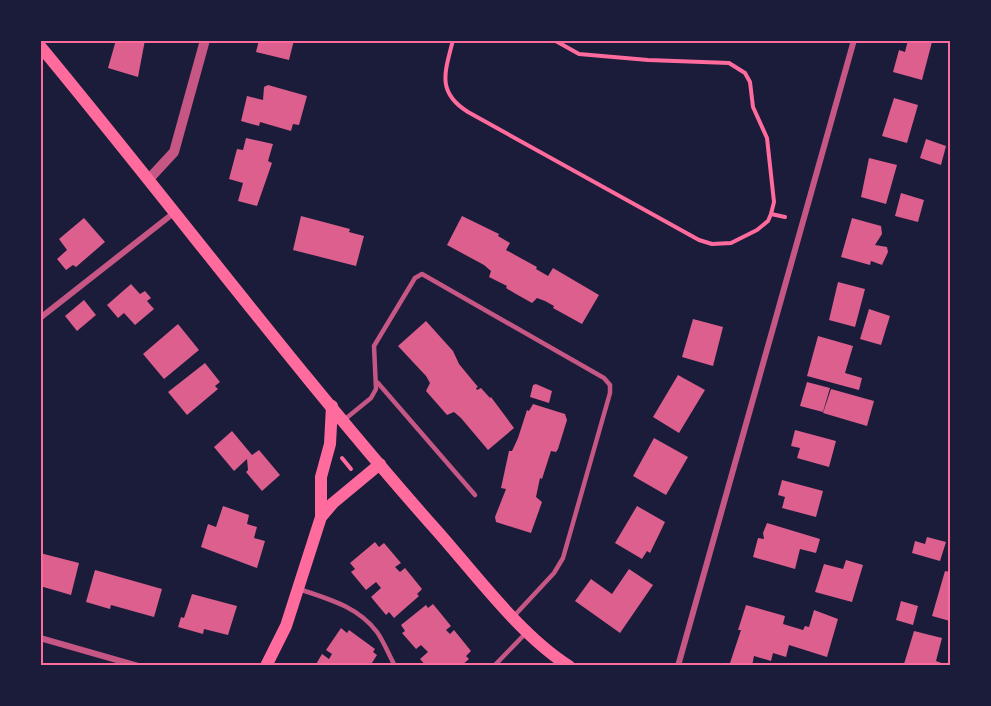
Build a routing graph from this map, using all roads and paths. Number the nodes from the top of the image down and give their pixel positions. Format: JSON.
{"nodes":[{"id":1,"x":205,"y":40,"type":"edge"},
{"id":2,"x":453,"y":40,"type":"edge"},
{"id":3,"x":554,"y":40,"type":"edge"},
{"id":4,"x":854,"y":40,"type":"edge"},
{"id":5,"x":40,"y":46,"type":"edge"},
{"id":6,"x":149,"y":179,"type":"junction"},
{"id":7,"x":175,"y":211,"type":"junction"},
{"id":8,"x":771,"y":214,"type":"junction"},
{"id":9,"x":785,"y":217,"type":"dead end"},
{"id":10,"x":40,"y":318,"type":"edge"},
{"id":11,"x":378,"y":383,"type":"junction"},
{"id":12,"x":332,"y":406,"type":"junction"},
{"id":13,"x":344,"y":420,"type":"junction"},
{"id":14,"x":336,"y":455,"type":"dead end"},
{"id":15,"x":380,"y":464,"type":"junction"},
{"id":16,"x":351,"y":469,"type":"dead end"},
{"id":17,"x":475,"y":495,"type":"dead end"},
{"id":18,"x":321,"y":517,"type":"junction"},
{"id":19,"x":299,"y":589,"type":"junction"},
{"id":20,"x":513,"y":617,"type":"junction"},
{"id":21,"x":527,"y":632,"type":"junction"},
{"id":22,"x":40,"y":638,"type":"edge"},
{"id":23,"x":138,"y":666,"type":"edge"},
{"id":24,"x":266,"y":666,"type":"edge"},
{"id":25,"x":395,"y":666,"type":"edge"},
{"id":26,"x":494,"y":666,"type":"edge"},
{"id":27,"x":568,"y":666,"type":"edge"},
{"id":28,"x":678,"y":666,"type":"edge"}],
"edges":[{"from":1,"to":6,"type":"street"},
{"from":2,"to":8,"type":"path"},
{"from":3,"to":8,"type":"path"},
{"from":4,"to":28,"type":"street"},
{"from":5,"to":6,"type":"main road"},
{"from":6,"to":7,"type":"main road"},
{"from":7,"to":10,"type":"street"},
{"from":7,"to":12,"type":"main road"},
{"from":8,"to":9,"type":"path"},
{"from":11,"to":13,"type":"lane"},
{"from":11,"to":17,"type":"lane"},
{"from":11,"to":20,"type":"lane"},
{"from":12,"to":13,"type":"main road"},
{"from":12,"to":18,"type":"main road"},
{"from":13,"to":15,"type":"main road"},
{"from":14,"to":16,"type":"path"},
{"from":15,"to":18,"type":"main road"},
{"from":15,"to":20,"type":"main road"},
{"from":18,"to":19,"type":"main road"},
{"from":19,"to":24,"type":"main road"},
{"from":19,"to":25,"type":"lane"},
{"from":20,"to":21,"type":"main road"},
{"from":21,"to":26,"type":"lane"},
{"from":21,"to":27,"type":"main road"},
{"from":22,"to":23,"type":"street"}]}
